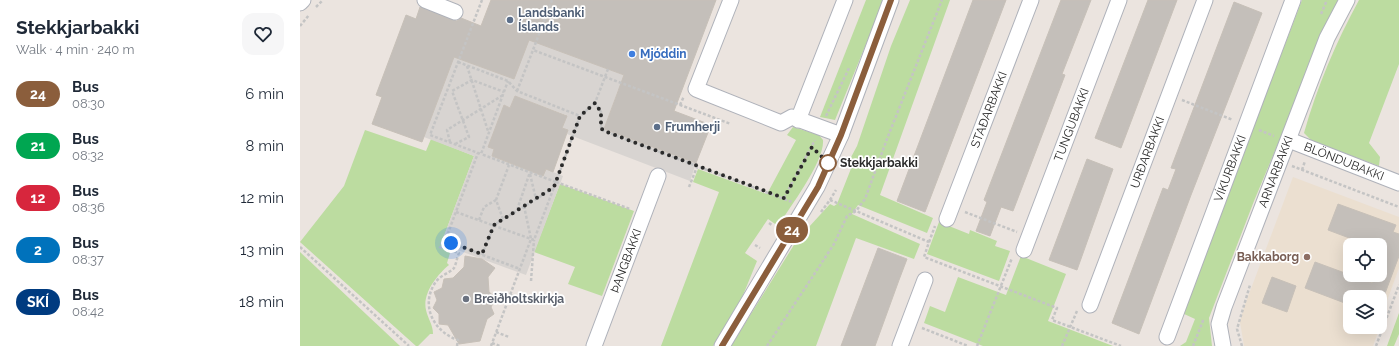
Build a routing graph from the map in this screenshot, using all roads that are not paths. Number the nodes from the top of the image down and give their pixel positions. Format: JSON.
{"nodes":[{"id":1,"x":303,"y":0,"type":"edge"},
{"id":2,"x":424,"y":0,"type":"edge"},
{"id":3,"x":731,"y":0,"type":"edge"},
{"id":4,"x":845,"y":0,"type":"edge"},
{"id":5,"x":891,"y":0,"type":"edge"},
{"id":6,"x":1031,"y":0,"type":"edge"},
{"id":7,"x":1119,"y":0,"type":"edge"},
{"id":8,"x":1205,"y":0,"type":"edge"},
{"id":9,"x":1294,"y":0,"type":"edge"},
{"id":10,"x":1346,"y":0,"type":"edge"},
{"id":11,"x":300,"y":3,"type":"edge"},
{"id":12,"x":456,"y":12,"type":"dead end"},
{"id":13,"x":798,"y":120,"type":"junction"},
{"id":14,"x":841,"y":135,"type":"junction"},
{"id":15,"x":1282,"y":138,"type":"junction"},
{"id":16,"x":658,"y":176,"type":"dead end"},
{"id":17,"x":1399,"y":183,"type":"edge"},
{"id":18,"x":949,"y":213,"type":"road end"},
{"id":19,"x":1026,"y":243,"type":"road end"},
{"id":20,"x":925,"y":280,"type":"dead end"},
{"id":21,"x":1090,"y":305,"type":"road end"},
{"id":22,"x":1167,"y":337,"type":"dead end"},
{"id":23,"x":594,"y":346,"type":"edge"},
{"id":24,"x":722,"y":346,"type":"edge"},
{"id":25,"x":900,"y":346,"type":"edge"},
{"id":26,"x":1223,"y":346,"type":"edge"}],
"edges":[{"from":1,"to":11,"type":"street"},
{"from":2,"to":12,"type":"street"},
{"from":3,"to":13,"type":"street"},
{"from":4,"to":13,"type":"street"},
{"from":5,"to":14,"type":"street"},
{"from":6,"to":18,"type":"street","name":"STAÐARBAKKI"},
{"from":7,"to":19,"type":"street","name":"TUNGUBAKKI"},
{"from":8,"to":21,"type":"street","name":"URÐARBAKKI"},
{"from":9,"to":22,"type":"street","name":"VÍKURBAKKI"},
{"from":10,"to":15,"type":"street","name":"ARNARBAKKI"},
{"from":13,"to":14,"type":"street"},
{"from":14,"to":24,"type":"street"},
{"from":15,"to":17,"type":"street","name":"BLÖNDUBAKKI"},
{"from":15,"to":26,"type":"street","name":"ARNARBAKKI"},
{"from":16,"to":23,"type":"street","name":"ÞANGBAKKI"},
{"from":20,"to":25,"type":"street"}]}
